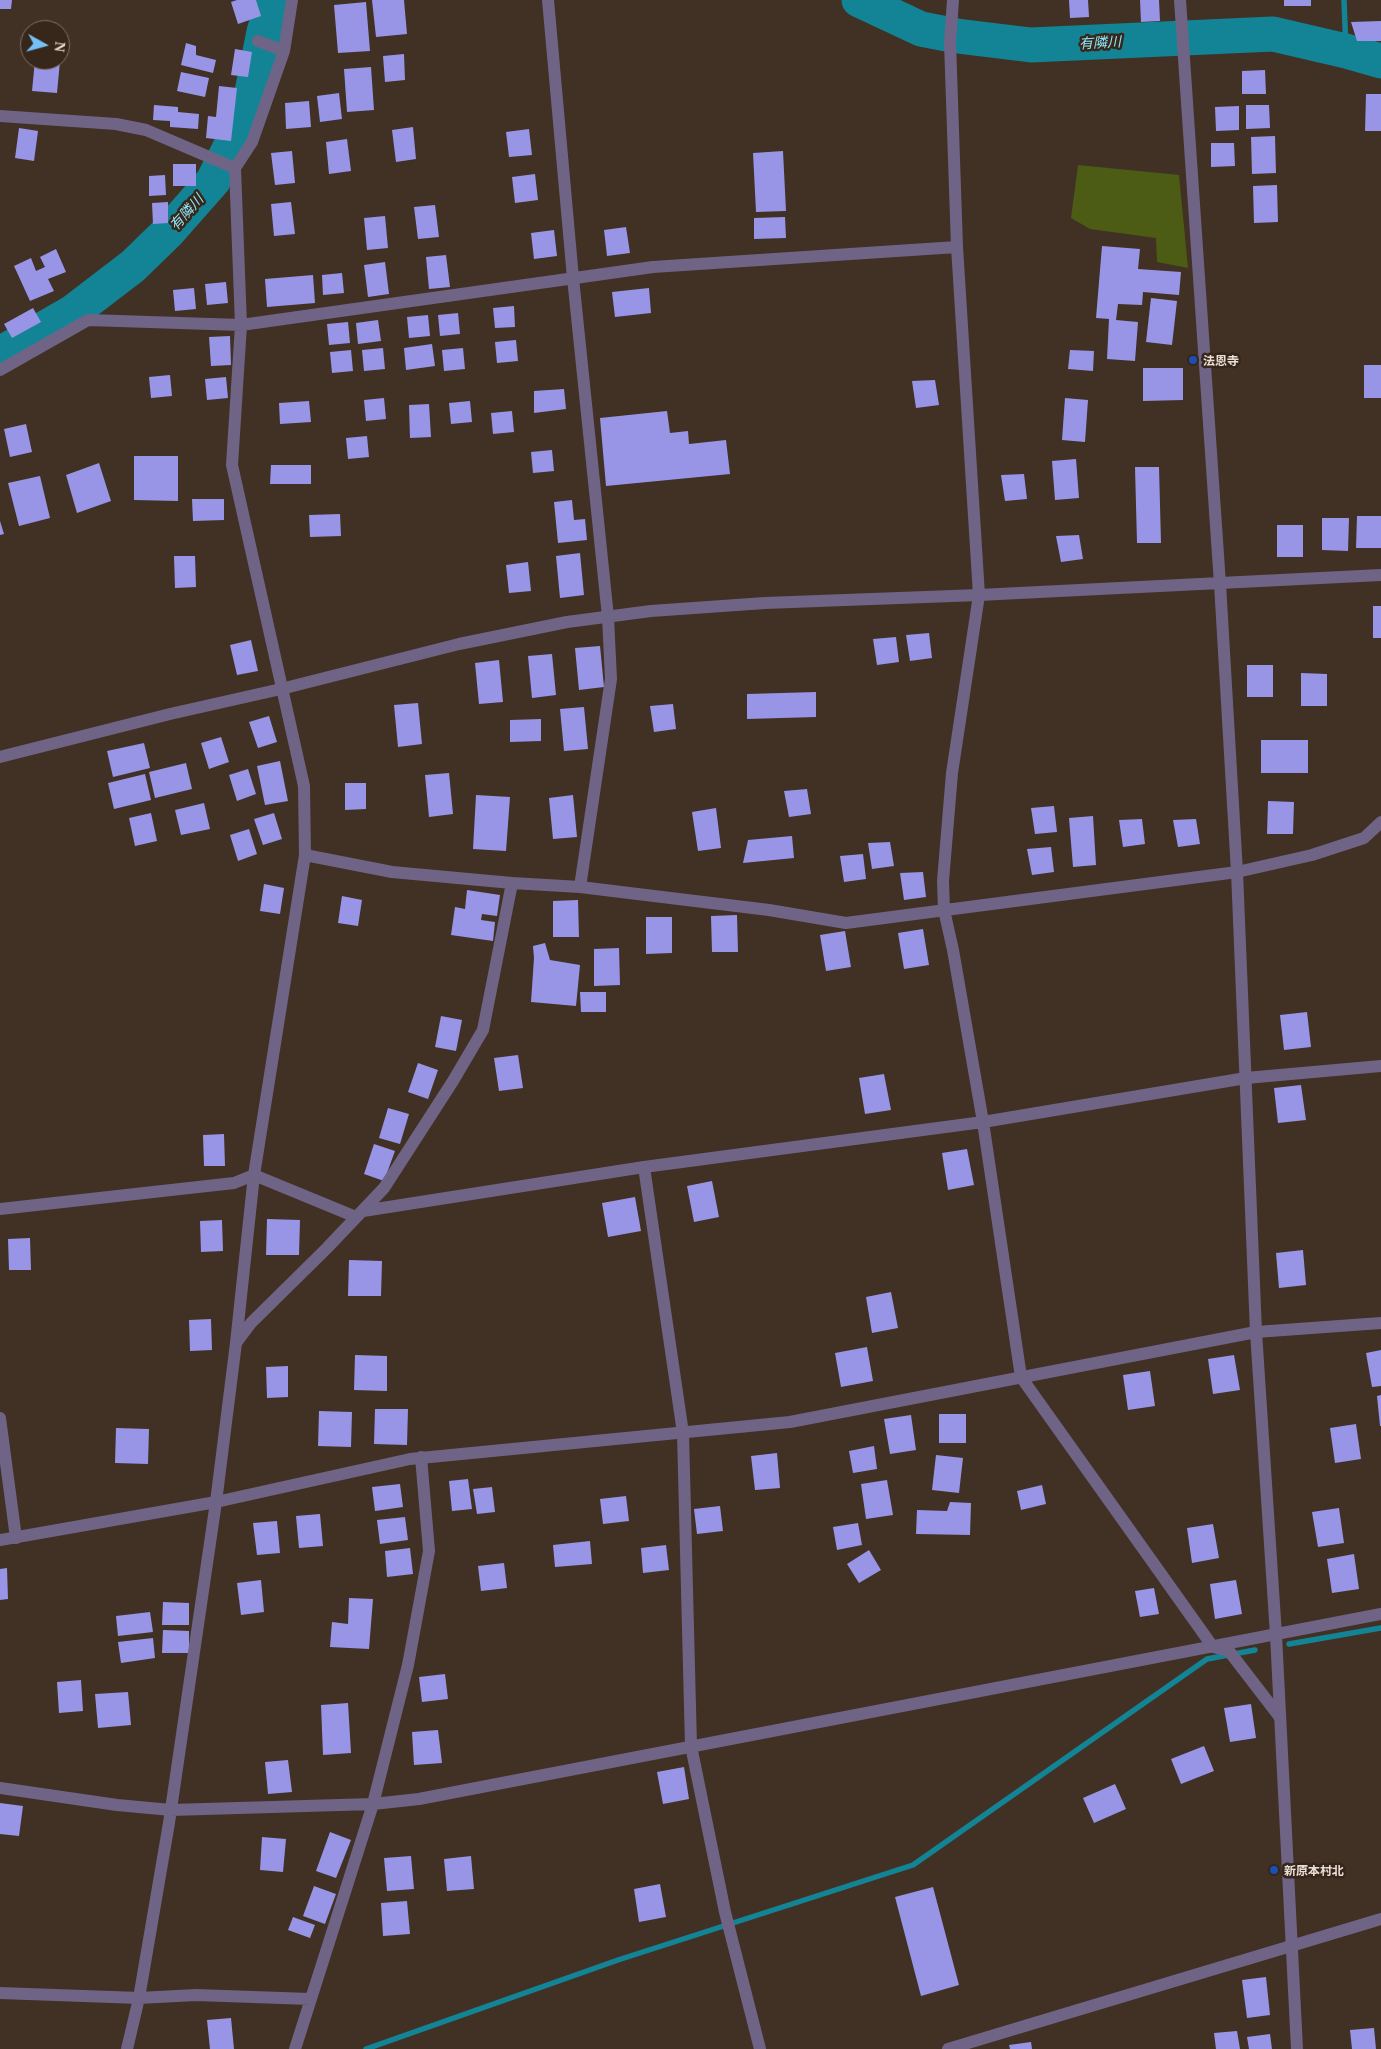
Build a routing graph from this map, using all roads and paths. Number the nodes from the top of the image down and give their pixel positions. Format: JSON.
{"nodes":[{"id":1,"x":292,"y":0,"type":"edge"},
{"id":2,"x":548,"y":0,"type":"edge"},
{"id":3,"x":953,"y":0,"type":"edge"},
{"id":4,"x":1180,"y":0,"type":"edge"},
{"id":5,"x":258,"y":42,"type":"dead end"},
{"id":6,"x":280,"y":49,"type":"junction"},
{"id":7,"x":0,"y":116,"type":"edge"},
{"id":8,"x":234,"y":167,"type":"junction"},
{"id":9,"x":957,"y":248,"type":"junction"},
{"id":10,"x":573,"y":278,"type":"junction"},
{"id":11,"x":241,"y":325,"type":"junction"},
{"id":12,"x":0,"y":370,"type":"edge"},
{"id":13,"x":1381,"y":575,"type":"edge"},
{"id":14,"x":1220,"y":584,"type":"junction"},
{"id":15,"x":979,"y":595,"type":"junction"},
{"id":16,"x":608,"y":617,"type":"junction"},
{"id":17,"x":281,"y":689,"type":"junction"},
{"id":18,"x":0,"y":757,"type":"edge"},
{"id":19,"x":1381,"y":822,"type":"edge"},
{"id":20,"x":305,"y":855,"type":"junction"},
{"id":21,"x":1237,"y":872,"type":"junction"},
{"id":22,"x":512,"y":883,"type":"junction"},
{"id":23,"x":580,"y":887,"type":"junction"},
{"id":24,"x":944,"y":910,"type":"junction"},
{"id":25,"x":1381,"y":1066,"type":"edge"},
{"id":26,"x":1246,"y":1078,"type":"junction"},
{"id":27,"x":983,"y":1122,"type":"junction"},
{"id":28,"x":644,"y":1167,"type":"junction"},
{"id":29,"x":254,"y":1175,"type":"junction"},
{"id":30,"x":0,"y":1209,"type":"edge"},
{"id":31,"x":359,"y":1214,"type":"junction"},
{"id":32,"x":1381,"y":1323,"type":"edge"},
{"id":33,"x":1256,"y":1332,"type":"junction"},
{"id":34,"x":236,"y":1343,"type":"junction"},
{"id":35,"x":1021,"y":1377,"type":"junction"},
{"id":36,"x":0,"y":1418,"type":"edge"},
{"id":37,"x":683,"y":1433,"type":"junction"},
{"id":38,"x":421,"y":1458,"type":"junction"},
{"id":39,"x":216,"y":1502,"type":"junction"},
{"id":40,"x":16,"y":1538,"type":"junction"},
{"id":41,"x":0,"y":1540,"type":"edge"},
{"id":42,"x":1381,"y":1614,"type":"edge"},
{"id":43,"x":1276,"y":1635,"type":"junction"},
{"id":44,"x":1213,"y":1647,"type":"junction"},
{"id":45,"x":1279,"y":1716,"type":"junction"},
{"id":46,"x":691,"y":1746,"type":"junction"},
{"id":47,"x":0,"y":1788,"type":"edge"},
{"id":48,"x":373,"y":1804,"type":"junction"},
{"id":49,"x":171,"y":1810,"type":"junction"},
{"id":50,"x":1381,"y":1918,"type":"edge"},
{"id":51,"x":1291,"y":1946,"type":"junction"},
{"id":52,"x":0,"y":1992,"type":"edge"},
{"id":53,"x":139,"y":1998,"type":"junction"},
{"id":54,"x":310,"y":1999,"type":"junction"},
{"id":55,"x":127,"y":2049,"type":"edge"},
{"id":56,"x":295,"y":2049,"type":"edge"},
{"id":57,"x":760,"y":2049,"type":"edge"},
{"id":58,"x":948,"y":2049,"type":"edge"},
{"id":59,"x":1297,"y":2049,"type":"edge"}],
"edges":[{"from":1,"to":6,"type":"street"},
{"from":2,"to":10,"type":"street"},
{"from":3,"to":9,"type":"street"},
{"from":4,"to":14,"type":"street"},
{"from":5,"to":6,"type":"street"},
{"from":6,"to":8,"type":"street"},
{"from":7,"to":8,"type":"street"},
{"from":8,"to":11,"type":"street"},
{"from":9,"to":10,"type":"street"},
{"from":9,"to":15,"type":"street"},
{"from":10,"to":11,"type":"street"},
{"from":10,"to":16,"type":"street"},
{"from":11,"to":12,"type":"street"},
{"from":11,"to":17,"type":"street"},
{"from":13,"to":14,"type":"street"},
{"from":14,"to":15,"type":"street"},
{"from":14,"to":21,"type":"street"},
{"from":15,"to":16,"type":"street"},
{"from":15,"to":24,"type":"street"},
{"from":16,"to":17,"type":"street"},
{"from":16,"to":23,"type":"street"},
{"from":17,"to":18,"type":"street"},
{"from":17,"to":20,"type":"street"},
{"from":19,"to":21,"type":"street"},
{"from":20,"to":22,"type":"street"},
{"from":20,"to":29,"type":"street"},
{"from":21,"to":24,"type":"street"},
{"from":21,"to":26,"type":"street"},
{"from":22,"to":23,"type":"street"},
{"from":22,"to":31,"type":"street"},
{"from":23,"to":24,"type":"street"},
{"from":24,"to":27,"type":"street"},
{"from":25,"to":26,"type":"street"},
{"from":26,"to":27,"type":"street"},
{"from":26,"to":33,"type":"street"},
{"from":27,"to":28,"type":"street"},
{"from":27,"to":35,"type":"street"},
{"from":28,"to":31,"type":"street"},
{"from":28,"to":37,"type":"street"},
{"from":29,"to":30,"type":"street"},
{"from":29,"to":31,"type":"street"},
{"from":29,"to":34,"type":"street"},
{"from":31,"to":34,"type":"street"},
{"from":32,"to":33,"type":"street"},
{"from":33,"to":35,"type":"street"},
{"from":33,"to":43,"type":"street"},
{"from":34,"to":39,"type":"street"},
{"from":35,"to":37,"type":"street"},
{"from":35,"to":44,"type":"street"},
{"from":36,"to":40,"type":"street"},
{"from":37,"to":38,"type":"street"},
{"from":37,"to":46,"type":"street"},
{"from":38,"to":39,"type":"street"},
{"from":38,"to":48,"type":"street"},
{"from":39,"to":40,"type":"street"},
{"from":39,"to":49,"type":"street"},
{"from":40,"to":41,"type":"street"},
{"from":42,"to":43,"type":"street"},
{"from":43,"to":44,"type":"street"},
{"from":43,"to":45,"type":"street"},
{"from":44,"to":45,"type":"street"},
{"from":44,"to":46,"type":"street"},
{"from":45,"to":51,"type":"street"},
{"from":46,"to":48,"type":"street"},
{"from":46,"to":57,"type":"street"},
{"from":47,"to":49,"type":"street"},
{"from":48,"to":49,"type":"street"},
{"from":48,"to":54,"type":"street"},
{"from":49,"to":53,"type":"street"},
{"from":50,"to":51,"type":"street"},
{"from":51,"to":58,"type":"street"},
{"from":51,"to":59,"type":"street"},
{"from":52,"to":53,"type":"street"},
{"from":53,"to":54,"type":"street"},
{"from":53,"to":55,"type":"street"},
{"from":54,"to":56,"type":"street"}]}
